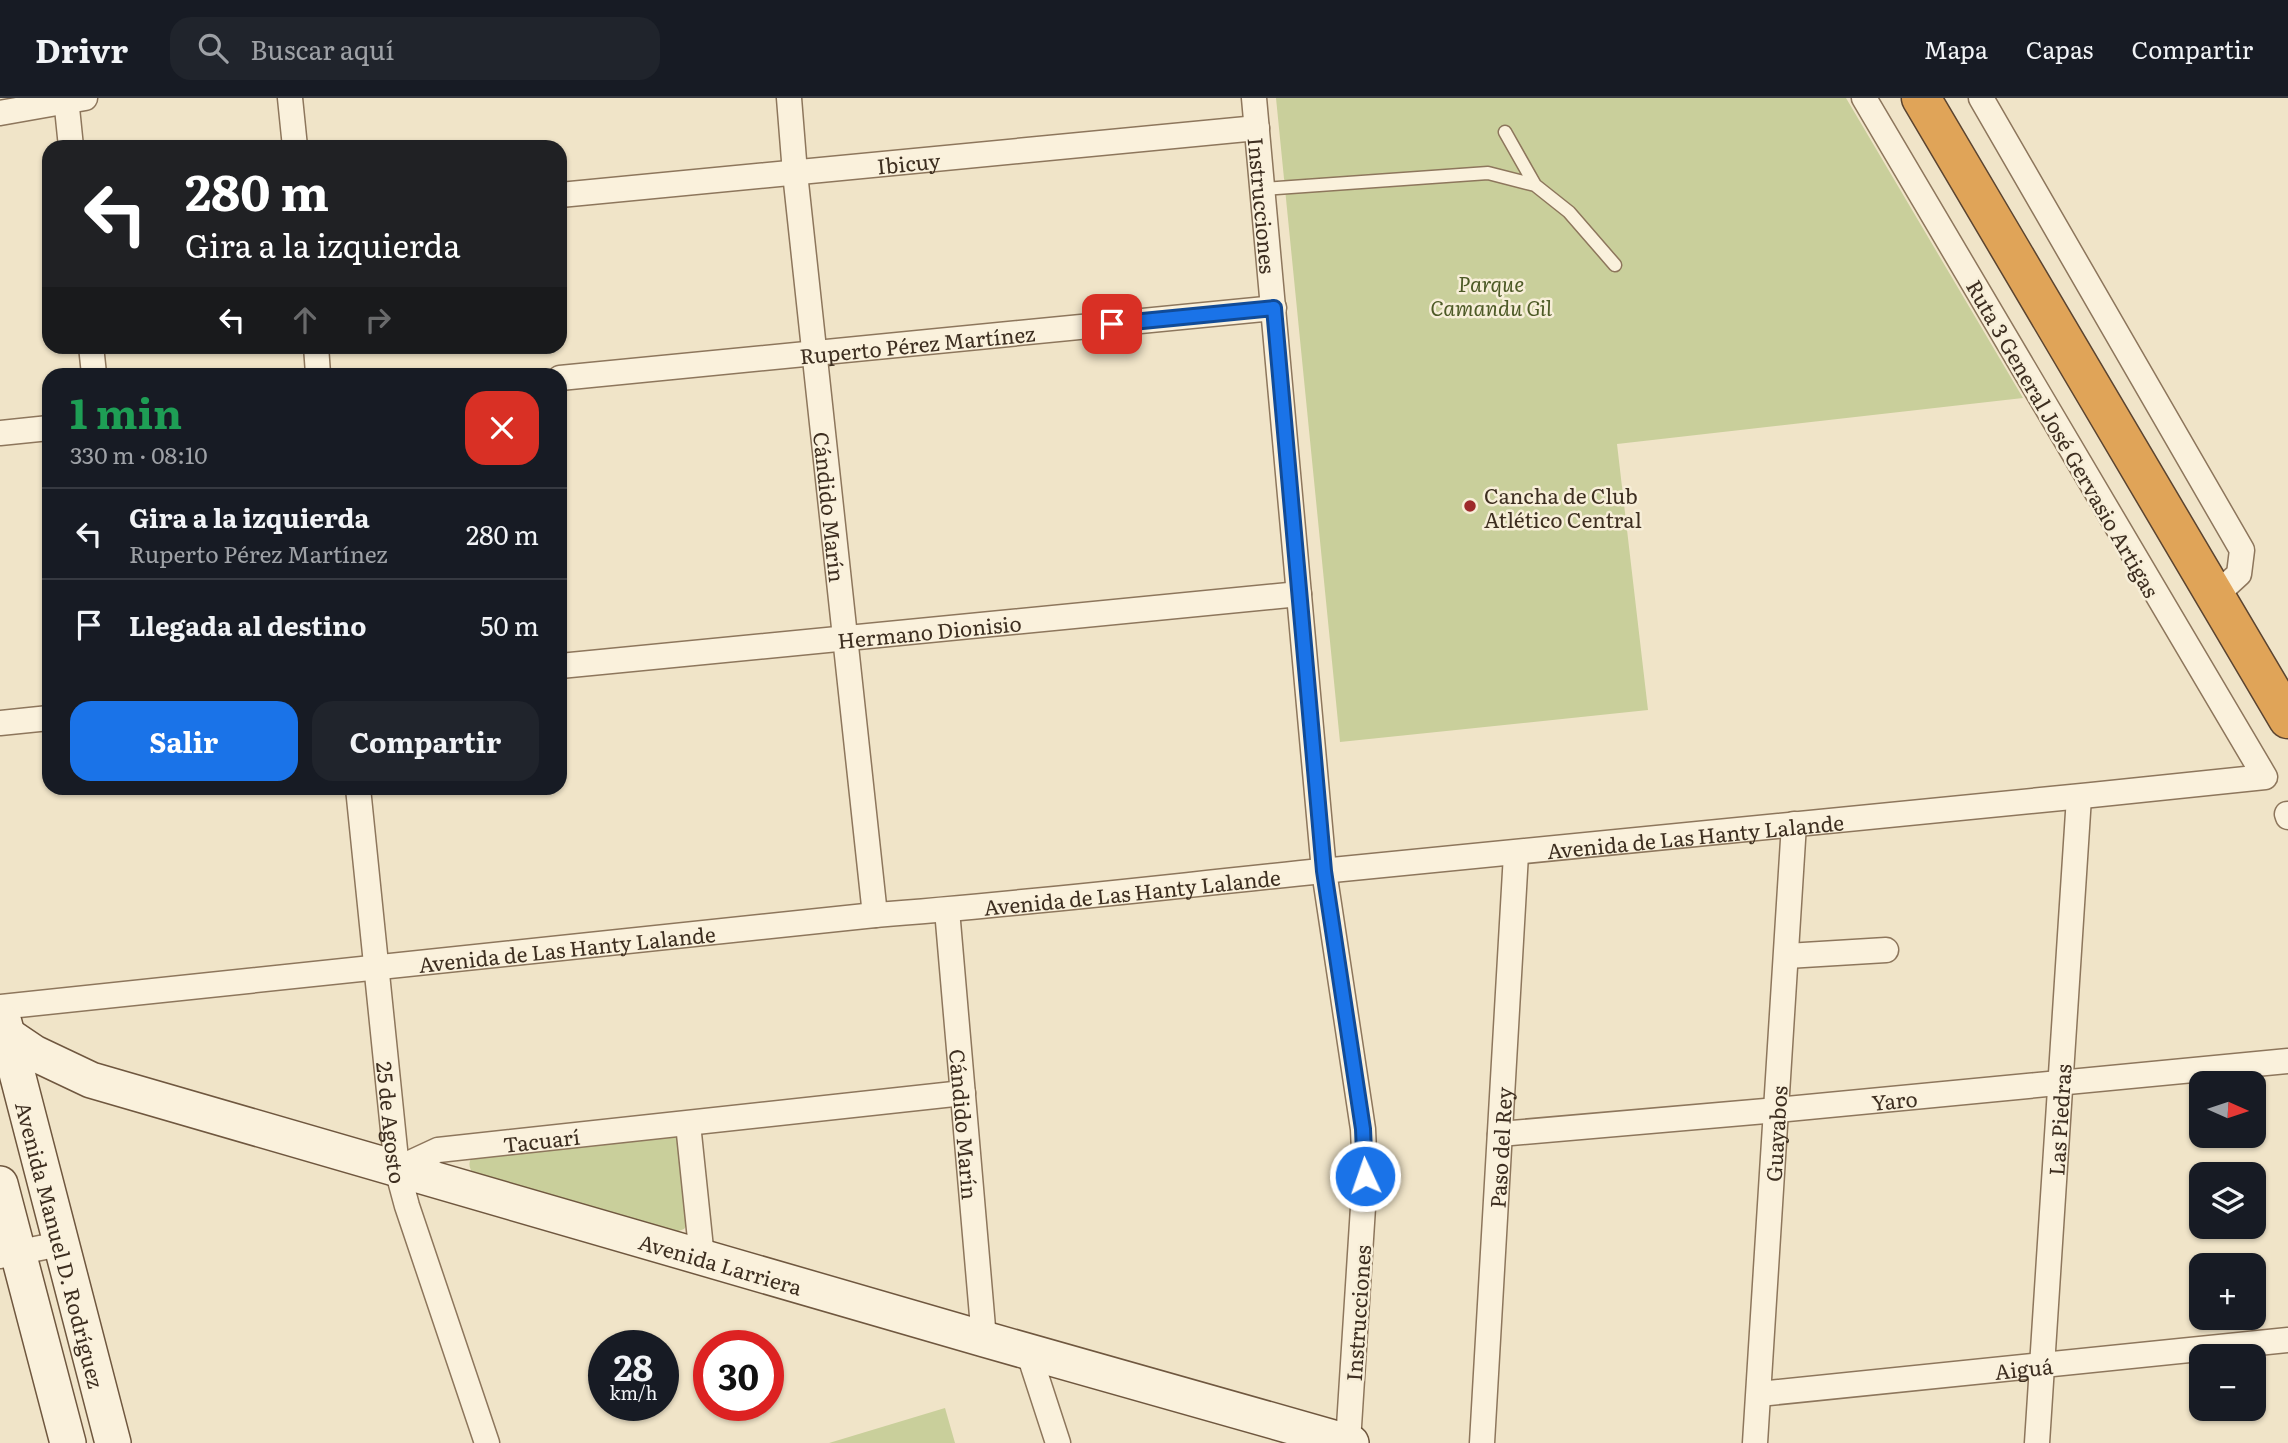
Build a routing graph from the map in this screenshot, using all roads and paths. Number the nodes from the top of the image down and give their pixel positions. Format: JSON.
{"nodes":[{"id":1,"x":290,"y":98,"type":"edge"},
{"id":2,"x":789,"y":98,"type":"edge"},
{"id":3,"x":1254,"y":98,"type":"edge"},
{"id":4,"x":1864,"y":98,"type":"edge"},
{"id":5,"x":1921,"y":98,"type":"edge"},
{"id":6,"x":1981,"y":98,"type":"edge"},
{"id":7,"x":72,"y":99,"type":"edge"},
{"id":8,"x":0,"y":113,"type":"edge"},
{"id":9,"x":1257,"y":128,"type":"junction"},
{"id":10,"x":1505,"y":132,"type":"dead end"},
{"id":11,"x":71,"y":140,"type":"edge"},
{"id":12,"x":294,"y":140,"type":"edge"},
{"id":13,"x":795,"y":173,"type":"junction"},
{"id":14,"x":1535,"y":185,"type":"junction"},
{"id":15,"x":1263,"y":189,"type":"junction"},
{"id":16,"x":567,"y":194,"type":"edge"},
{"id":17,"x":1615,"y":265,"type":"dead end"},
{"id":18,"x":1274,"y":308,"type":"junction"},
{"id":19,"x":815,"y":353,"type":"junction"},
{"id":20,"x":567,"y":377,"type":"edge"},
{"id":21,"x":42,"y":429,"type":"edge"},
{"id":22,"x":0,"y":433,"type":"edge"},
{"id":23,"x":1299,"y":594,"type":"junction"},
{"id":24,"x":2215,"y":596,"type":"junction"},
{"id":25,"x":847,"y":638,"type":"junction"},
{"id":26,"x":567,"y":665,"type":"edge"},
{"id":27,"x":42,"y":719,"type":"edge"},
{"id":28,"x":2288,"y":719,"type":"edge"},
{"id":29,"x":0,"y":723,"type":"edge"},
{"id":30,"x":2265,"y":777,"type":"joint"},
{"id":31,"x":359,"y":795,"type":"edge"},
{"id":32,"x":2079,"y":797,"type":"junction"},
{"id":33,"x":1794,"y":824,"type":"junction"},
{"id":34,"x":1516,"y":854,"type":"junction"},
{"id":35,"x":1324,"y":871,"type":"junction"},
{"id":36,"x":947,"y":910,"type":"junction"},
{"id":37,"x":875,"y":915,"type":"junction"},
{"id":38,"x":1886,"y":950,"type":"dead end"},
{"id":39,"x":1787,"y":956,"type":"junction"},
{"id":40,"x":376,"y":967,"type":"junction"},
{"id":41,"x":1,"y":1017,"type":"edge"},
{"id":42,"x":2288,"y":1061,"type":"edge"},
{"id":43,"x":91,"y":1080,"type":"junction"},
{"id":44,"x":2061,"y":1083,"type":"junction"},
{"id":45,"x":962,"y":1093,"type":"junction"},
{"id":46,"x":11,"y":1098,"type":"edge"},
{"id":47,"x":1777,"y":1110,"type":"junction"},
{"id":48,"x":688,"y":1124,"type":"junction"},
{"id":49,"x":1500,"y":1134,"type":"junction"},
{"id":50,"x":397,"y":1169,"type":"junction"},
{"id":51,"x":0,"y":1184,"type":"edge"},
{"id":52,"x":60,"y":1244,"type":"junction"},
{"id":53,"x":9,"y":1255,"type":"edge"},
{"id":54,"x":702,"y":1258,"type":"junction"},
{"id":55,"x":984,"y":1339,"type":"junction"},
{"id":56,"x":2288,"y":1340,"type":"edge"},
{"id":57,"x":1028,"y":1351,"type":"junction"},
{"id":58,"x":2042,"y":1364,"type":"junction"},
{"id":59,"x":1759,"y":1394,"type":"junction"},
{"id":60,"x":68,"y":1443,"type":"edge"},
{"id":61,"x":113,"y":1443,"type":"edge"},
{"id":62,"x":487,"y":1443,"type":"edge"},
{"id":63,"x":1058,"y":1443,"type":"edge"},
{"id":64,"x":1350,"y":1443,"type":"edge"},
{"id":65,"x":1482,"y":1443,"type":"edge"},
{"id":66,"x":1755,"y":1443,"type":"edge"},
{"id":67,"x":2037,"y":1443,"type":"edge"}],
"edges":[{"from":1,"to":12,"type":"street"},
{"from":2,"to":13,"type":"street","name":"Cándido Marín"},
{"from":3,"to":9,"type":"street","name":"Instrucciones"},
{"from":4,"to":30,"type":"street","name":"Ruta 3 General José Gervasio Artigas"},
{"from":5,"to":24,"type":"highway"},
{"from":6,"to":24,"type":"street"},
{"from":7,"to":8,"type":"street"},
{"from":7,"to":11,"type":"street"},
{"from":9,"to":13,"type":"street","name":"Ibicuy"},
{"from":9,"to":15,"type":"street","name":"Instrucciones"},
{"from":10,"to":14,"type":"lane"},
{"from":13,"to":16,"type":"street","name":"Ibicuy"},
{"from":13,"to":19,"type":"street","name":"Cándido Marín"},
{"from":14,"to":15,"type":"lane"},
{"from":14,"to":17,"type":"lane"},
{"from":15,"to":18,"type":"street","name":"Instrucciones"},
{"from":18,"to":19,"type":"street","name":"Ruperto Pérez Martínez"},
{"from":18,"to":23,"type":"street","name":"Instrucciones"},
{"from":19,"to":20,"type":"street","name":"Ruperto Pérez Martínez"},
{"from":19,"to":25,"type":"street","name":"Cándido Marín"},
{"from":21,"to":22,"type":"street"},
{"from":23,"to":25,"type":"street","name":"Hermano Dionisio"},
{"from":23,"to":35,"type":"street","name":"Instrucciones"},
{"from":24,"to":28,"type":"highway"},
{"from":25,"to":26,"type":"street","name":"Hermano Dionisio"},
{"from":25,"to":37,"type":"street","name":"Cándido Marín"},
{"from":27,"to":29,"type":"street"},
{"from":30,"to":32,"type":"street","name":"Avenida de Las Hanty Lalande"},
{"from":31,"to":40,"type":"street","name":"25 de Agosto"},
{"from":32,"to":33,"type":"street","name":"Avenida de Las Hanty Lalande"},
{"from":32,"to":44,"type":"street","name":"Las Piedras"},
{"from":33,"to":34,"type":"street","name":"Avenida de Las Hanty Lalande"},
{"from":33,"to":39,"type":"street","name":"Guayabos"},
{"from":34,"to":35,"type":"street","name":"Avenida de Las Hanty Lalande"},
{"from":34,"to":49,"type":"street","name":"Paso del Rey"},
{"from":35,"to":36,"type":"street","name":"Avenida de Las Hanty Lalande"},
{"from":35,"to":64,"type":"street","name":"Instrucciones"},
{"from":36,"to":37,"type":"street","name":"Avenida de Las Hanty Lalande"},
{"from":36,"to":45,"type":"street","name":"Cándido Marín"},
{"from":37,"to":40,"type":"street","name":"Avenida de Las Hanty Lalande"},
{"from":38,"to":39,"type":"street"},
{"from":39,"to":47,"type":"street","name":"Guayabos"},
{"from":40,"to":41,"type":"street","name":"Avenida de Las Hanty Lalande"},
{"from":40,"to":50,"type":"street","name":"25 de Agosto"},
{"from":41,"to":43,"type":"street","name":"Avenida Larriera"},
{"from":41,"to":46,"type":"street","name":"Avenida Manuel D. Rodríguez"},
{"from":42,"to":44,"type":"street","name":"Yaro"},
{"from":43,"to":46,"type":"street","name":"Avenida Larriera"},
{"from":43,"to":50,"type":"street","name":"Avenida Larriera"},
{"from":44,"to":47,"type":"street","name":"Yaro"},
{"from":44,"to":58,"type":"street","name":"Las Piedras"},
{"from":45,"to":48,"type":"street","name":"Tacuarí"},
{"from":45,"to":55,"type":"street","name":"Cándido Marín"},
{"from":46,"to":52,"type":"street","name":"Avenida Manuel D. Rodríguez"},
{"from":47,"to":49,"type":"street","name":"Yaro"},
{"from":47,"to":59,"type":"street","name":"Guayabos"},
{"from":48,"to":50,"type":"street","name":"Tacuarí"},
{"from":48,"to":54,"type":"street"},
{"from":49,"to":65,"type":"street","name":"Paso del Rey"},
{"from":50,"to":54,"type":"street","name":"Avenida Larriera"},
{"from":50,"to":62,"type":"street","name":"25 de Agosto"},
{"from":51,"to":53,"type":"street","name":"Avenida Manuel D. Rodríguez"},
{"from":52,"to":53,"type":"street"},
{"from":52,"to":61,"type":"street","name":"Avenida Manuel D. Rodríguez"},
{"from":53,"to":60,"type":"street","name":"Avenida Manuel D. Rodríguez"},
{"from":54,"to":55,"type":"street","name":"Avenida Larriera"},
{"from":55,"to":57,"type":"street","name":"Avenida Larriera"},
{"from":56,"to":58,"type":"street","name":"Aiguá"},
{"from":57,"to":63,"type":"street"},
{"from":57,"to":64,"type":"street","name":"Avenida Larriera"},
{"from":58,"to":59,"type":"street","name":"Aiguá"},
{"from":58,"to":67,"type":"street","name":"Las Piedras"},
{"from":59,"to":66,"type":"street","name":"Guayabos"}]}
